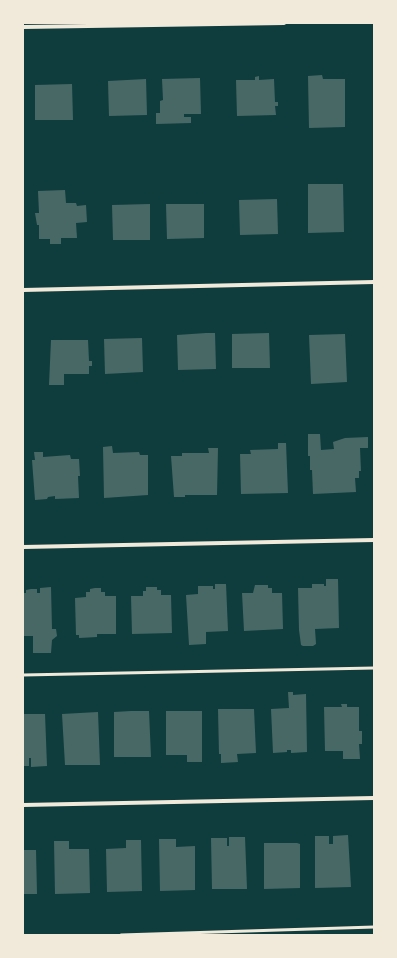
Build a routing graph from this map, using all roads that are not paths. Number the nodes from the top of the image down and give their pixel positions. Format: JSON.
{"nodes":[{"id":1,"x":260,"y":23,"type":"edge"},
{"id":2,"x":284,"y":23,"type":"edge"},
{"id":3,"x":207,"y":24,"type":"edge"},
{"id":4,"x":26,"y":26,"type":"edge"},
{"id":5,"x":374,"y":282,"type":"edge"},
{"id":6,"x":23,"y":290,"type":"edge"},
{"id":7,"x":374,"y":540,"type":"edge"},
{"id":8,"x":23,"y":547,"type":"edge"},
{"id":9,"x":374,"y":668,"type":"edge"},
{"id":10,"x":23,"y":675,"type":"edge"},
{"id":11,"x":374,"y":798,"type":"edge"},
{"id":12,"x":23,"y":805,"type":"edge"},
{"id":13,"x":374,"y":927,"type":"edge"},
{"id":14,"x":120,"y":935,"type":"edge"}],
"edges":[{"from":1,"to":2,"type":"street"},
{"from":1,"to":3,"type":"street"},
{"from":3,"to":4,"type":"street"},
{"from":5,"to":6,"type":"street"},
{"from":7,"to":8,"type":"street"},
{"from":9,"to":10,"type":"lane"},
{"from":11,"to":12,"type":"street"},
{"from":13,"to":14,"type":"lane"}]}
